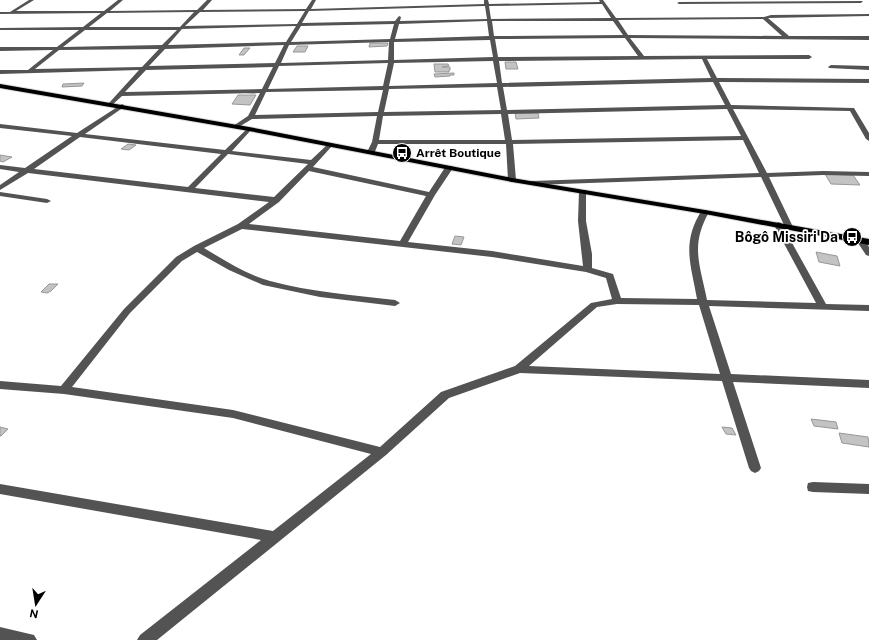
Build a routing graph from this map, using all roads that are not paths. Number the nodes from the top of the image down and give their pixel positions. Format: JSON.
{"nodes":[{"id":1,"x":32,"y":0,"type":"edge"},
{"id":2,"x":121,"y":0,"type":"edge"},
{"id":3,"x":210,"y":0,"type":"edge"},
{"id":4,"x":314,"y":0,"type":"edge"},
{"id":5,"x":404,"y":0,"type":"edge"},
{"id":6,"x":486,"y":2,"type":"edge"},
{"id":7,"x":602,"y":2,"type":"edge"},
{"id":8,"x":862,"y":2,"type":"edge"},
{"id":9,"x":678,"y":4,"type":"edge"},
{"id":10,"x":402,"y":7,"type":"junction"},
{"id":11,"x":308,"y":10,"type":"junction"},
{"id":12,"x":105,"y":12,"type":"junction"},
{"id":13,"x":198,"y":12,"type":"junction"},
{"id":14,"x":0,"y":13,"type":"edge"},
{"id":15,"x":11,"y":13,"type":"junction"},
{"id":16,"x":869,"y":15,"type":"edge"},
{"id":17,"x":764,"y":18,"type":"junction"},
{"id":18,"x":0,"y":19,"type":"edge"},
{"id":19,"x":614,"y":19,"type":"junction"},
{"id":20,"x":489,"y":20,"type":"junction"},
{"id":21,"x":398,"y":22,"type":"junction"},
{"id":22,"x":299,"y":25,"type":"junction"},
{"id":23,"x":181,"y":28,"type":"junction"},
{"id":24,"x":0,"y":29,"type":"edge"},
{"id":25,"x":84,"y":29,"type":"junction"},
{"id":26,"x":626,"y":37,"type":"junction"},
{"id":27,"x":787,"y":37,"type":"junction"},
{"id":28,"x":492,"y":38,"type":"junction"},
{"id":29,"x":869,"y":38,"type":"edge"},
{"id":30,"x":392,"y":40,"type":"junction"},
{"id":31,"x":288,"y":43,"type":"junction"},
{"id":32,"x":163,"y":47,"type":"junction"},
{"id":33,"x":0,"y":49,"type":"edge"},
{"id":34,"x":58,"y":49,"type":"junction"},
{"id":35,"x":809,"y":57,"type":"dead end"},
{"id":36,"x":642,"y":58,"type":"junction"},
{"id":37,"x":704,"y":58,"type":"junction"},
{"id":38,"x":496,"y":59,"type":"junction"},
{"id":39,"x":391,"y":63,"type":"junction"},
{"id":40,"x":276,"y":66,"type":"junction"},
{"id":41,"x":831,"y":67,"type":"dead end"},
{"id":42,"x":869,"y":68,"type":"edge"},
{"id":43,"x":142,"y":69,"type":"junction"},
{"id":44,"x":0,"y":72,"type":"edge"},
{"id":45,"x":28,"y":72,"type":"junction"},
{"id":46,"x":715,"y":80,"type":"junction"},
{"id":47,"x":869,"y":81,"type":"edge"},
{"id":48,"x":500,"y":85,"type":"junction"},
{"id":49,"x":1,"y":88,"type":"edge"},
{"id":50,"x":386,"y":88,"type":"junction"},
{"id":51,"x":264,"y":91,"type":"junction"},
{"id":52,"x":121,"y":94,"type":"junction"},
{"id":53,"x":111,"y":104,"type":"junction"},
{"id":54,"x":122,"y":106,"type":"junction"},
{"id":55,"x":729,"y":107,"type":"junction"},
{"id":56,"x":504,"y":112,"type":"junction"},
{"id":57,"x":381,"y":114,"type":"junction"},
{"id":58,"x":251,"y":117,"type":"junction"},
{"id":59,"x":0,"y":126,"type":"edge"},
{"id":60,"x":235,"y":127,"type":"junction"},
{"id":61,"x":249,"y":130,"type":"junction"},
{"id":62,"x":867,"y":131,"type":"edge"},
{"id":63,"x":79,"y":136,"type":"junction"},
{"id":64,"x":744,"y":138,"type":"junction"},
{"id":65,"x":869,"y":139,"type":"edge"},
{"id":66,"x":376,"y":142,"type":"junction"},
{"id":67,"x":509,"y":142,"type":"junction"},
{"id":68,"x":330,"y":145,"type":"junction"},
{"id":69,"x":227,"y":152,"type":"junction"},
{"id":70,"x":371,"y":152,"type":"junction"},
{"id":71,"x":310,"y":165,"type":"junction"},
{"id":72,"x":0,"y":167,"type":"edge"},
{"id":73,"x":449,"y":168,"type":"junction"},
{"id":74,"x":27,"y":170,"type":"junction"},
{"id":75,"x":869,"y":174,"type":"edge"},
{"id":76,"x":766,"y":175,"type":"junction"},
{"id":77,"x":512,"y":180,"type":"junction"},
{"id":78,"x":532,"y":183,"type":"junction"},
{"id":79,"x":0,"y":188,"type":"edge"},
{"id":80,"x":189,"y":190,"type":"junction"},
{"id":81,"x":583,"y":192,"type":"junction"},
{"id":82,"x":0,"y":194,"type":"edge"},
{"id":83,"x":431,"y":195,"type":"junction"},
{"id":84,"x":276,"y":200,"type":"junction"},
{"id":85,"x":47,"y":201,"type":"dead end"},
{"id":86,"x":705,"y":212,"type":"junction"},
{"id":87,"x":778,"y":225,"type":"junction"},
{"id":88,"x":241,"y":226,"type":"junction"},
{"id":89,"x":789,"y":227,"type":"junction"},
{"id":90,"x":860,"y":240,"type":"junction"},
{"id":91,"x":869,"y":242,"type":"edge"},
{"id":92,"x":402,"y":243,"type":"junction"},
{"id":93,"x":197,"y":248,"type":"junction"},
{"id":94,"x":869,"y":253,"type":"edge"},
{"id":95,"x":588,"y":269,"type":"junction"},
{"id":96,"x":617,"y":301,"type":"junction"},
{"id":97,"x":395,"y":303,"type":"dead end"},
{"id":98,"x":703,"y":303,"type":"junction"},
{"id":99,"x":822,"y":306,"type":"junction"},
{"id":100,"x":869,"y":308,"type":"edge"},
{"id":101,"x":519,"y":369,"type":"junction"},
{"id":102,"x":726,"y":379,"type":"junction"},
{"id":103,"x":869,"y":384,"type":"edge"},
{"id":104,"x":0,"y":385,"type":"edge"},
{"id":105,"x":64,"y":390,"type":"junction"},
{"id":106,"x":382,"y":452,"type":"junction"},
{"id":107,"x":755,"y":468,"type":"dead end"},
{"id":108,"x":813,"y":487,"type":"dead end"},
{"id":109,"x":0,"y":489,"type":"edge"},
{"id":110,"x":869,"y":489,"type":"edge"},
{"id":111,"x":275,"y":537,"type":"junction"},
{"id":112,"x":0,"y":634,"type":"edge"},
{"id":113,"x":29,"y":640,"type":"edge"},
{"id":114,"x":145,"y":640,"type":"edge"}],
"edges":[{"from":1,"to":15,"type":"street"},
{"from":2,"to":12,"type":"street"},
{"from":3,"to":13,"type":"street"},
{"from":4,"to":11,"type":"street"},
{"from":5,"to":10,"type":"street"},
{"from":6,"to":7,"type":"street"},
{"from":6,"to":10,"type":"street"},
{"from":6,"to":20,"type":"street"},
{"from":7,"to":19,"type":"street"},
{"from":8,"to":9,"type":"street"},
{"from":10,"to":11,"type":"street"},
{"from":10,"to":21,"type":"street"},
{"from":11,"to":13,"type":"street"},
{"from":11,"to":22,"type":"street"},
{"from":12,"to":13,"type":"street"},
{"from":12,"to":15,"type":"street"},
{"from":12,"to":25,"type":"street"},
{"from":13,"to":23,"type":"street"},
{"from":14,"to":15,"type":"street"},
{"from":15,"to":18,"type":"street"},
{"from":16,"to":17,"type":"street"},
{"from":17,"to":19,"type":"street"},
{"from":17,"to":27,"type":"street"},
{"from":19,"to":20,"type":"street"},
{"from":19,"to":26,"type":"street"},
{"from":20,"to":21,"type":"street"},
{"from":20,"to":28,"type":"street"},
{"from":21,"to":22,"type":"street"},
{"from":21,"to":30,"type":"street"},
{"from":22,"to":23,"type":"street"},
{"from":22,"to":31,"type":"street"},
{"from":23,"to":25,"type":"street"},
{"from":23,"to":32,"type":"street"},
{"from":24,"to":25,"type":"street"},
{"from":25,"to":34,"type":"street"},
{"from":26,"to":27,"type":"street"},
{"from":26,"to":28,"type":"street"},
{"from":26,"to":36,"type":"street"},
{"from":27,"to":29,"type":"street"},
{"from":28,"to":30,"type":"street"},
{"from":28,"to":38,"type":"street"},
{"from":30,"to":31,"type":"street"},
{"from":30,"to":39,"type":"street"},
{"from":31,"to":32,"type":"street"},
{"from":31,"to":40,"type":"street"},
{"from":32,"to":34,"type":"street"},
{"from":32,"to":43,"type":"street"},
{"from":33,"to":34,"type":"street"},
{"from":34,"to":45,"type":"street"},
{"from":35,"to":37,"type":"street"},
{"from":36,"to":37,"type":"street"},
{"from":36,"to":38,"type":"street"},
{"from":37,"to":46,"type":"street"},
{"from":38,"to":39,"type":"street"},
{"from":38,"to":48,"type":"street"},
{"from":39,"to":40,"type":"street"},
{"from":39,"to":50,"type":"street"},
{"from":40,"to":43,"type":"street"},
{"from":40,"to":51,"type":"street"},
{"from":41,"to":42,"type":"street"},
{"from":43,"to":45,"type":"street"},
{"from":43,"to":52,"type":"street"},
{"from":44,"to":45,"type":"street"},
{"from":46,"to":47,"type":"street"},
{"from":46,"to":48,"type":"street"},
{"from":46,"to":55,"type":"street"},
{"from":48,"to":50,"type":"street"},
{"from":48,"to":56,"type":"street"},
{"from":49,"to":53,"type":"main road"},
{"from":50,"to":51,"type":"street"},
{"from":50,"to":57,"type":"street"},
{"from":51,"to":52,"type":"street"},
{"from":51,"to":58,"type":"street"},
{"from":52,"to":53,"type":"street"},
{"from":53,"to":54,"type":"main road"},
{"from":54,"to":60,"type":"main road"},
{"from":54,"to":63,"type":"street"},
{"from":55,"to":56,"type":"street"},
{"from":55,"to":62,"type":"street"},
{"from":55,"to":64,"type":"street"},
{"from":56,"to":57,"type":"street"},
{"from":56,"to":67,"type":"street"},
{"from":57,"to":58,"type":"street"},
{"from":57,"to":66,"type":"street"},
{"from":58,"to":60,"type":"street"},
{"from":59,"to":63,"type":"street"},
{"from":60,"to":61,"type":"main road"},
{"from":61,"to":68,"type":"main road"},
{"from":61,"to":69,"type":"street"},
{"from":62,"to":65,"type":"street"},
{"from":63,"to":69,"type":"street"},
{"from":63,"to":74,"type":"street"},
{"from":64,"to":67,"type":"street"},
{"from":64,"to":76,"type":"street"},
{"from":66,"to":67,"type":"street"},
{"from":66,"to":70,"type":"street"},
{"from":67,"to":77,"type":"street"},
{"from":68,"to":70,"type":"main road"},
{"from":68,"to":71,"type":"street"},
{"from":69,"to":71,"type":"street"},
{"from":69,"to":80,"type":"street"},
{"from":70,"to":73,"type":"main road"},
{"from":71,"to":83,"type":"street"},
{"from":71,"to":84,"type":"street"},
{"from":72,"to":74,"type":"street"},
{"from":73,"to":77,"type":"main road"},
{"from":73,"to":83,"type":"street"},
{"from":74,"to":79,"type":"street"},
{"from":74,"to":80,"type":"street"},
{"from":75,"to":76,"type":"street"},
{"from":76,"to":78,"type":"street"},
{"from":76,"to":89,"type":"street"},
{"from":77,"to":78,"type":"main road"},
{"from":78,"to":81,"type":"main road"},
{"from":80,"to":84,"type":"street"},
{"from":81,"to":86,"type":"main road"},
{"from":81,"to":95,"type":"street"},
{"from":82,"to":85,"type":"street"},
{"from":83,"to":92,"type":"street"},
{"from":84,"to":88,"type":"street"},
{"from":86,"to":87,"type":"main road"},
{"from":86,"to":98,"type":"street"},
{"from":87,"to":89,"type":"main road"},
{"from":87,"to":99,"type":"street"},
{"from":88,"to":92,"type":"street"},
{"from":88,"to":93,"type":"street"},
{"from":89,"to":90,"type":"main road"},
{"from":90,"to":91,"type":"main road"},
{"from":90,"to":94,"type":"street"},
{"from":92,"to":95,"type":"street"},
{"from":93,"to":97,"type":"street"},
{"from":93,"to":105,"type":"street"},
{"from":95,"to":96,"type":"street"},
{"from":96,"to":98,"type":"street"},
{"from":96,"to":101,"type":"street"},
{"from":98,"to":99,"type":"street"},
{"from":98,"to":102,"type":"street"},
{"from":99,"to":100,"type":"street"},
{"from":101,"to":102,"type":"street"},
{"from":101,"to":106,"type":"street"},
{"from":102,"to":103,"type":"street"},
{"from":102,"to":107,"type":"street"},
{"from":104,"to":105,"type":"street"},
{"from":105,"to":106,"type":"street"},
{"from":106,"to":111,"type":"street"},
{"from":108,"to":110,"type":"street"},
{"from":109,"to":111,"type":"street"},
{"from":111,"to":114,"type":"street"},
{"from":112,"to":113,"type":"street"}]}
